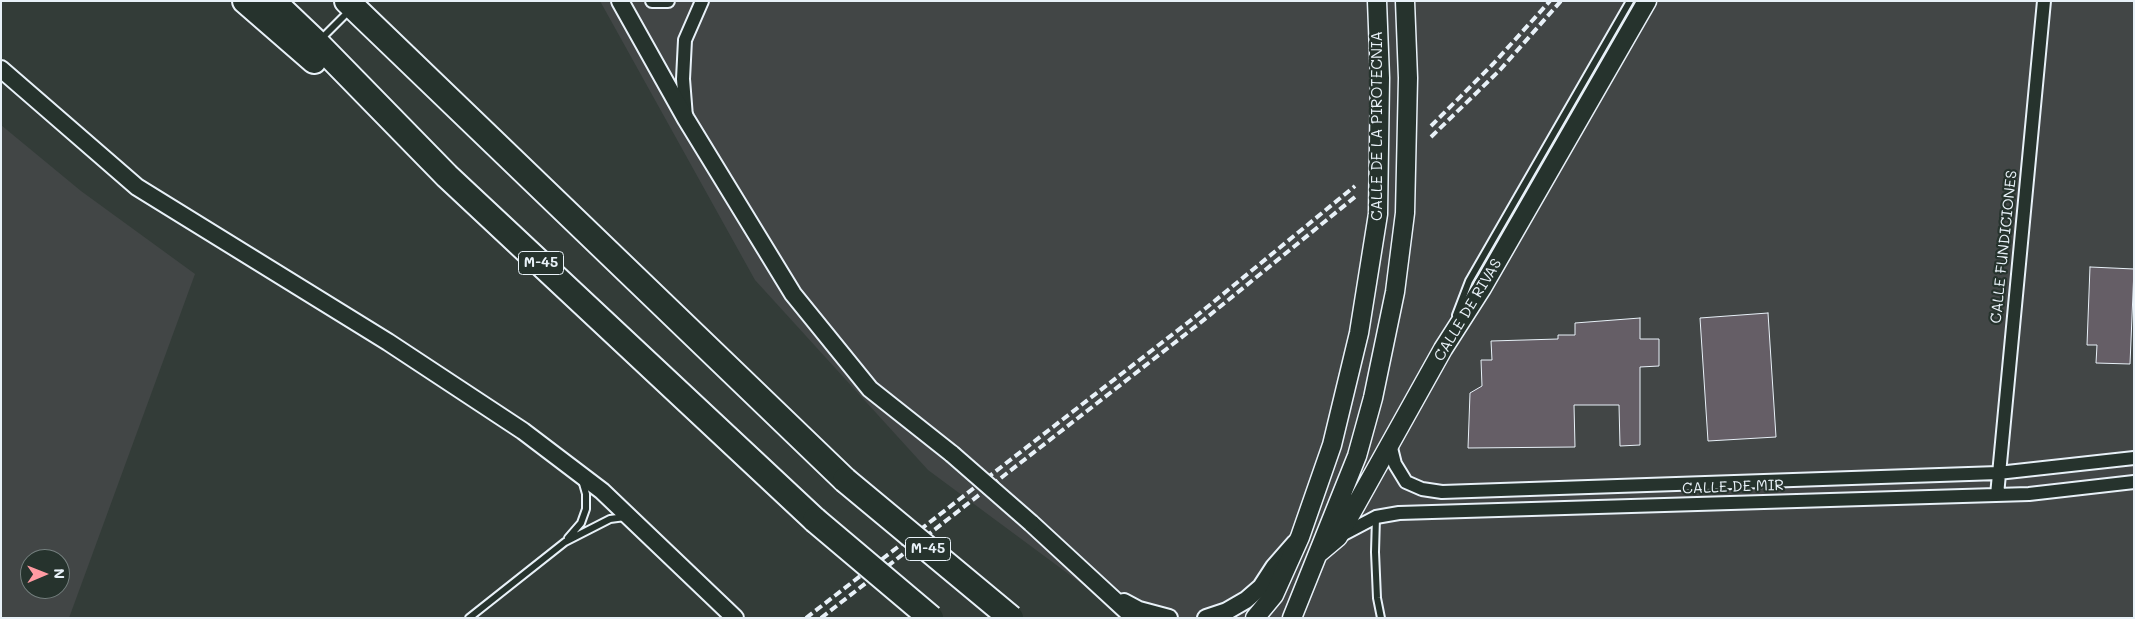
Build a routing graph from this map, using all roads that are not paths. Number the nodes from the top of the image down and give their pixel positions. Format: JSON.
{"nodes":[{"id":1,"x":245,"y":1,"type":"edge"},
{"id":2,"x":273,"y":1,"type":"edge"},
{"id":3,"x":620,"y":1,"type":"edge"},
{"id":4,"x":652,"y":1,"type":"edge"},
{"id":5,"x":668,"y":1,"type":"edge"},
{"id":6,"x":702,"y":1,"type":"edge"},
{"id":7,"x":1377,"y":1,"type":"edge"},
{"id":8,"x":1405,"y":1,"type":"edge"},
{"id":9,"x":1630,"y":1,"type":"edge"},
{"id":10,"x":1648,"y":1,"type":"edge"},
{"id":11,"x":2044,"y":1,"type":"edge"},
{"id":12,"x":353,"y":3,"type":"edge"},
{"id":13,"x":317,"y":43,"type":"junction"},
{"id":14,"x":1,"y":69,"type":"edge"},
{"id":15,"x":686,"y":119,"type":"junction"},
{"id":16,"x":448,"y":176,"type":"junction"},
{"id":17,"x":1443,"y":349,"type":"junction"},
{"id":18,"x":1390,"y":444,"type":"junction"},
{"id":19,"x":2134,"y":458,"type":"edge"},
{"id":20,"x":1998,"y":473,"type":"junction"},
{"id":21,"x":581,"y":476,"type":"junction"},
{"id":22,"x":2134,"y":482,"type":"edge"},
{"id":23,"x":1996,"y":496,"type":"junction"},
{"id":24,"x":628,"y":516,"type":"junction"},
{"id":25,"x":1376,"y":517,"type":"junction"},
{"id":26,"x":1300,"y":537,"type":"junction"},
{"id":27,"x":1338,"y":537,"type":"junction"},
{"id":28,"x":565,"y":542,"type":"junction"},
{"id":29,"x":1319,"y":553,"type":"junction"},
{"id":30,"x":1113,"y":596,"type":"junction"},
{"id":31,"x":469,"y":618,"type":"edge"},
{"id":32,"x":735,"y":618,"type":"edge"},
{"id":33,"x":930,"y":618,"type":"edge"},
{"id":34,"x":1011,"y":618,"type":"edge"},
{"id":35,"x":1134,"y":618,"type":"edge"},
{"id":36,"x":1169,"y":618,"type":"edge"},
{"id":37,"x":1206,"y":618,"type":"edge"},
{"id":38,"x":1255,"y":618,"type":"edge"},
{"id":39,"x":1292,"y":618,"type":"edge"},
{"id":40,"x":1381,"y":618,"type":"edge"}],
"edges":[{"from":1,"to":16,"type":"highway"},
{"from":2,"to":13,"type":"highway","number":"M-45"},
{"from":3,"to":15,"type":"street"},
{"from":4,"to":5,"type":"street"},
{"from":6,"to":15,"type":"street"},
{"from":7,"to":26,"type":"main road","name":"CALLE DE LA PIROTECNIA"},
{"from":8,"to":29,"type":"main road","name":"CALLE DE LA PIROTECNIA"},
{"from":9,"to":17,"type":"lane"},
{"from":10,"to":17,"type":"main road","name":"CALLE DE RIVAS"},
{"from":11,"to":20,"type":"street","name":"CALLE FUNDICIONES"},
{"from":12,"to":13,"type":"lane"},
{"from":12,"to":34,"type":"highway","number":"M-45","bridge":true},
{"from":13,"to":16,"type":"highway","number":"M-45"},
{"from":14,"to":21,"type":"street"},
{"from":15,"to":30,"type":"street","bridge":true},
{"from":16,"to":33,"type":"highway","number":"M-45","bridge":true},
{"from":17,"to":18,"type":"main road","name":"CALLE DE RIVAS"},
{"from":18,"to":20,"type":"street","name":"CALLE DE MIR"},
{"from":18,"to":27,"type":"main road","name":"CALLE DE RIVAS"},
{"from":19,"to":20,"type":"street","name":"CALLE DE MIR"},
{"from":20,"to":23,"type":"street","name":"CALLE FUNDICIONES"},
{"from":21,"to":24,"type":"street"},
{"from":21,"to":28,"type":"lane"},
{"from":22,"to":23,"type":"street","name":"CALLE DE MIR"},
{"from":23,"to":25,"type":"street","name":"CALLE DE MIR"},
{"from":24,"to":28,"type":"lane"},
{"from":24,"to":32,"type":"street"},
{"from":25,"to":27,"type":"street","name":"CALLE DE MIR"},
{"from":25,"to":40,"type":"lane"},
{"from":26,"to":37,"type":"street"},
{"from":26,"to":38,"type":"main road","name":"CALLE DE LA PIROTECNIA"},
{"from":27,"to":29,"type":"main road","name":"CALLE DE RIVAS"},
{"from":28,"to":31,"type":"lane"},
{"from":29,"to":39,"type":"main road","name":"CALLE DE RIVAS"},
{"from":30,"to":35,"type":"street"},
{"from":30,"to":36,"type":"street"}]}
